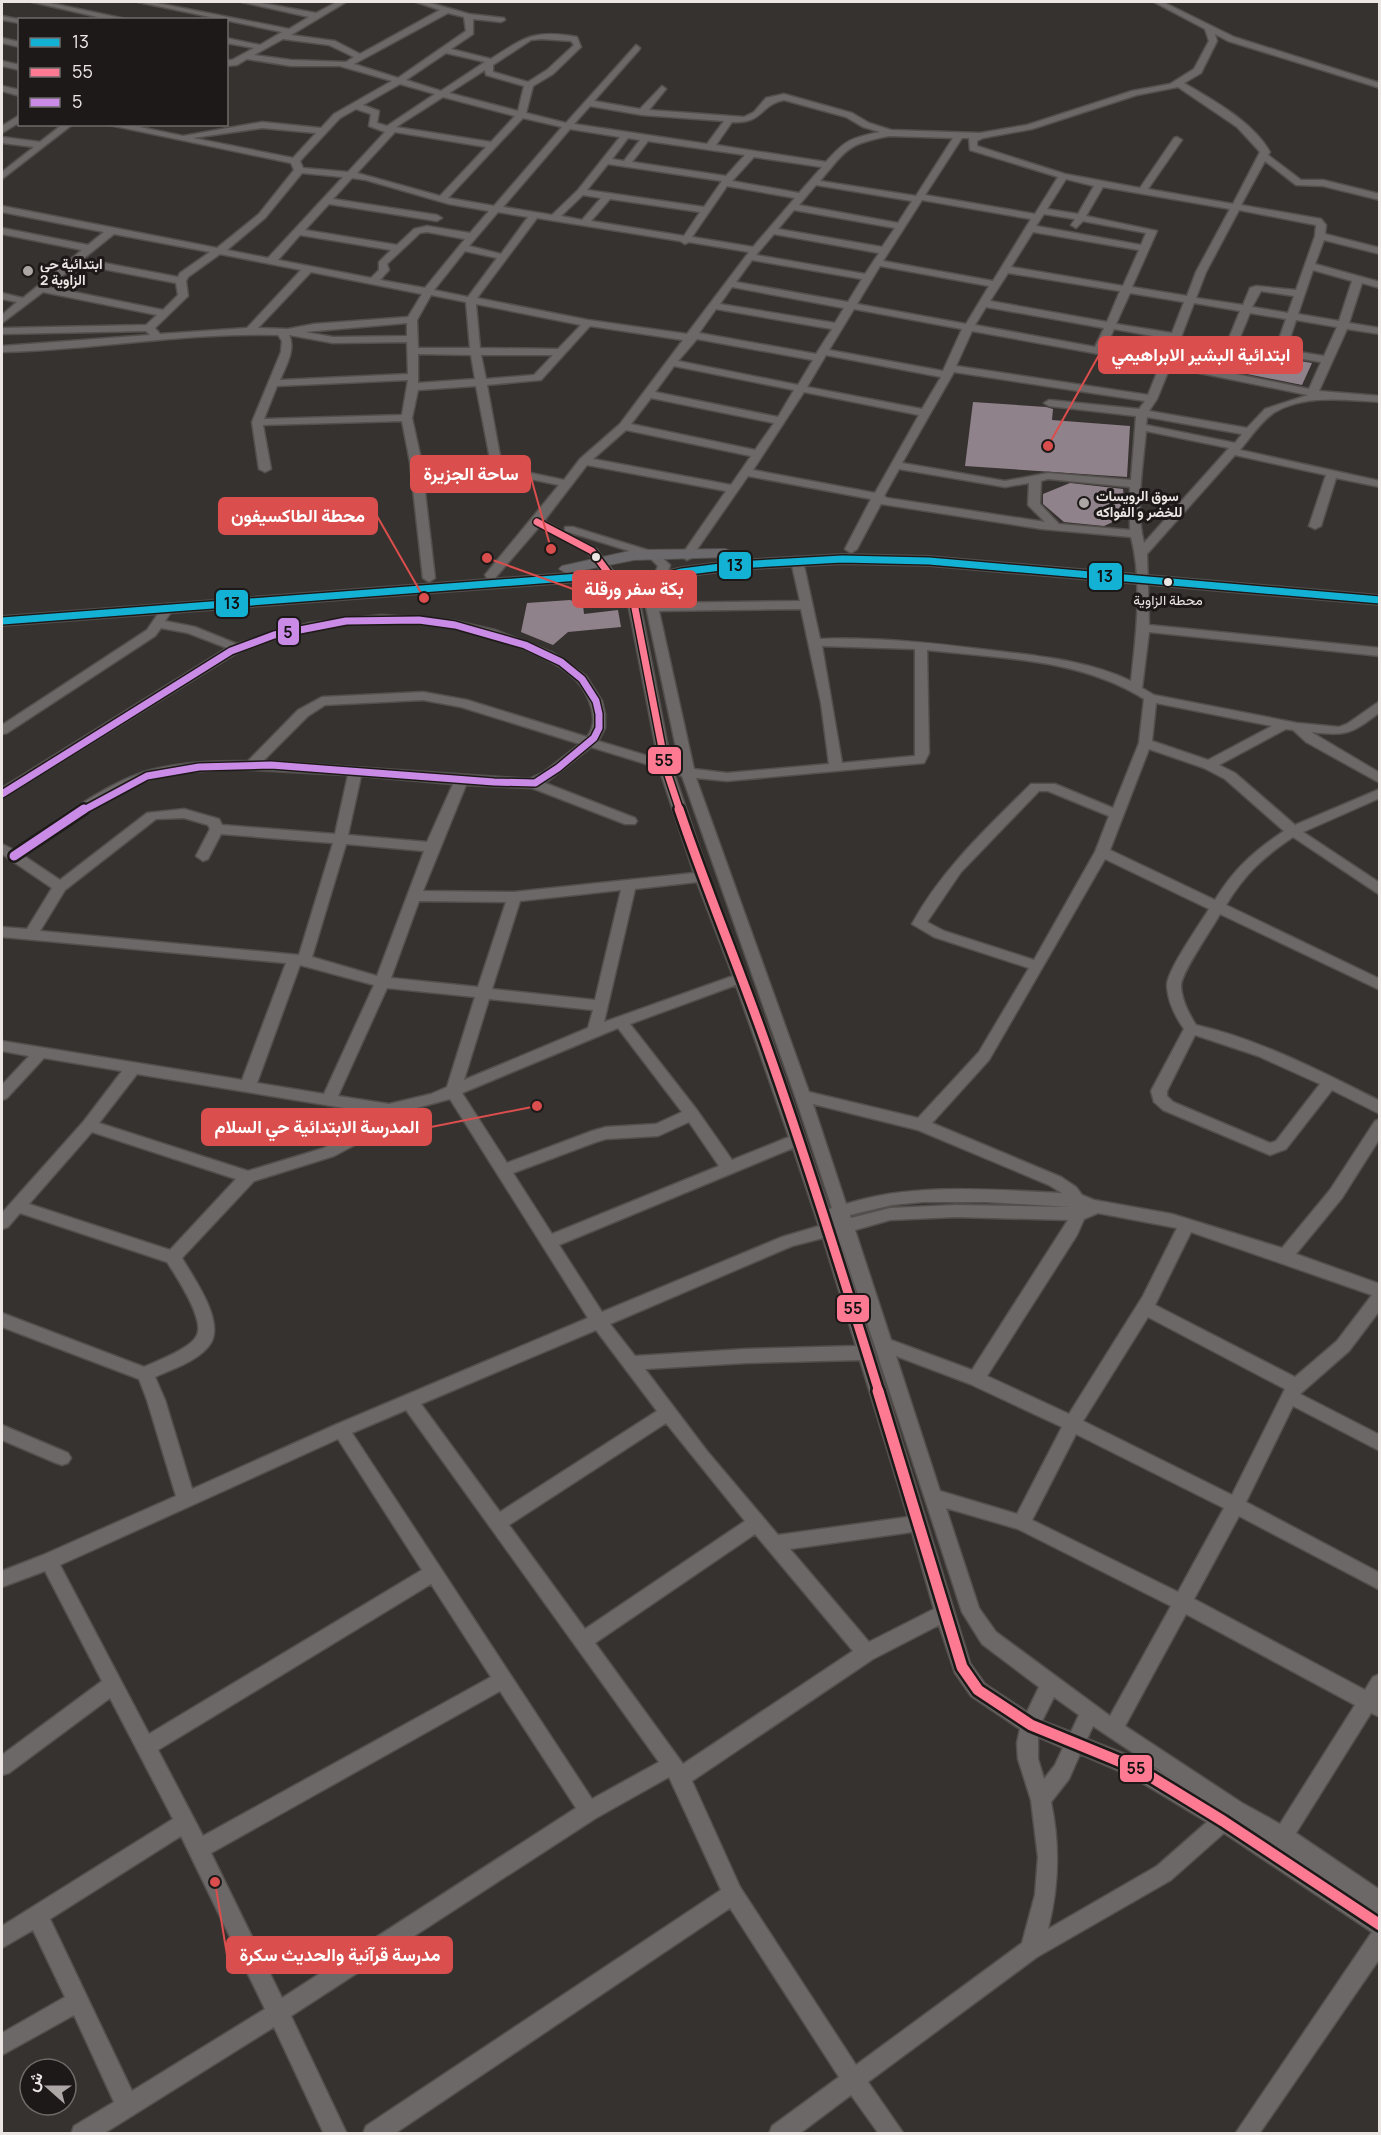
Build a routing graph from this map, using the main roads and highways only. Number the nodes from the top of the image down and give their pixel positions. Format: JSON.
{"nodes":[{"id":1,"x":856,"y":552,"type":"junction"},
{"id":2,"x":1141,"y":575,"type":"junction"},
{"id":3,"x":1380,"y":590,"type":"edge"},
{"id":4,"x":1379,"y":601,"type":"edge"},
{"id":5,"x":2,"y":610,"type":"edge"},
{"id":6,"x":2,"y":621,"type":"edge"}],
"edges":[{"from":1,"to":2,"type":"main road"},
{"from":1,"to":5,"type":"main road"},
{"from":1,"to":6,"type":"main road"},
{"from":2,"to":3,"type":"main road"},
{"from":2,"to":4,"type":"main road"}]}
